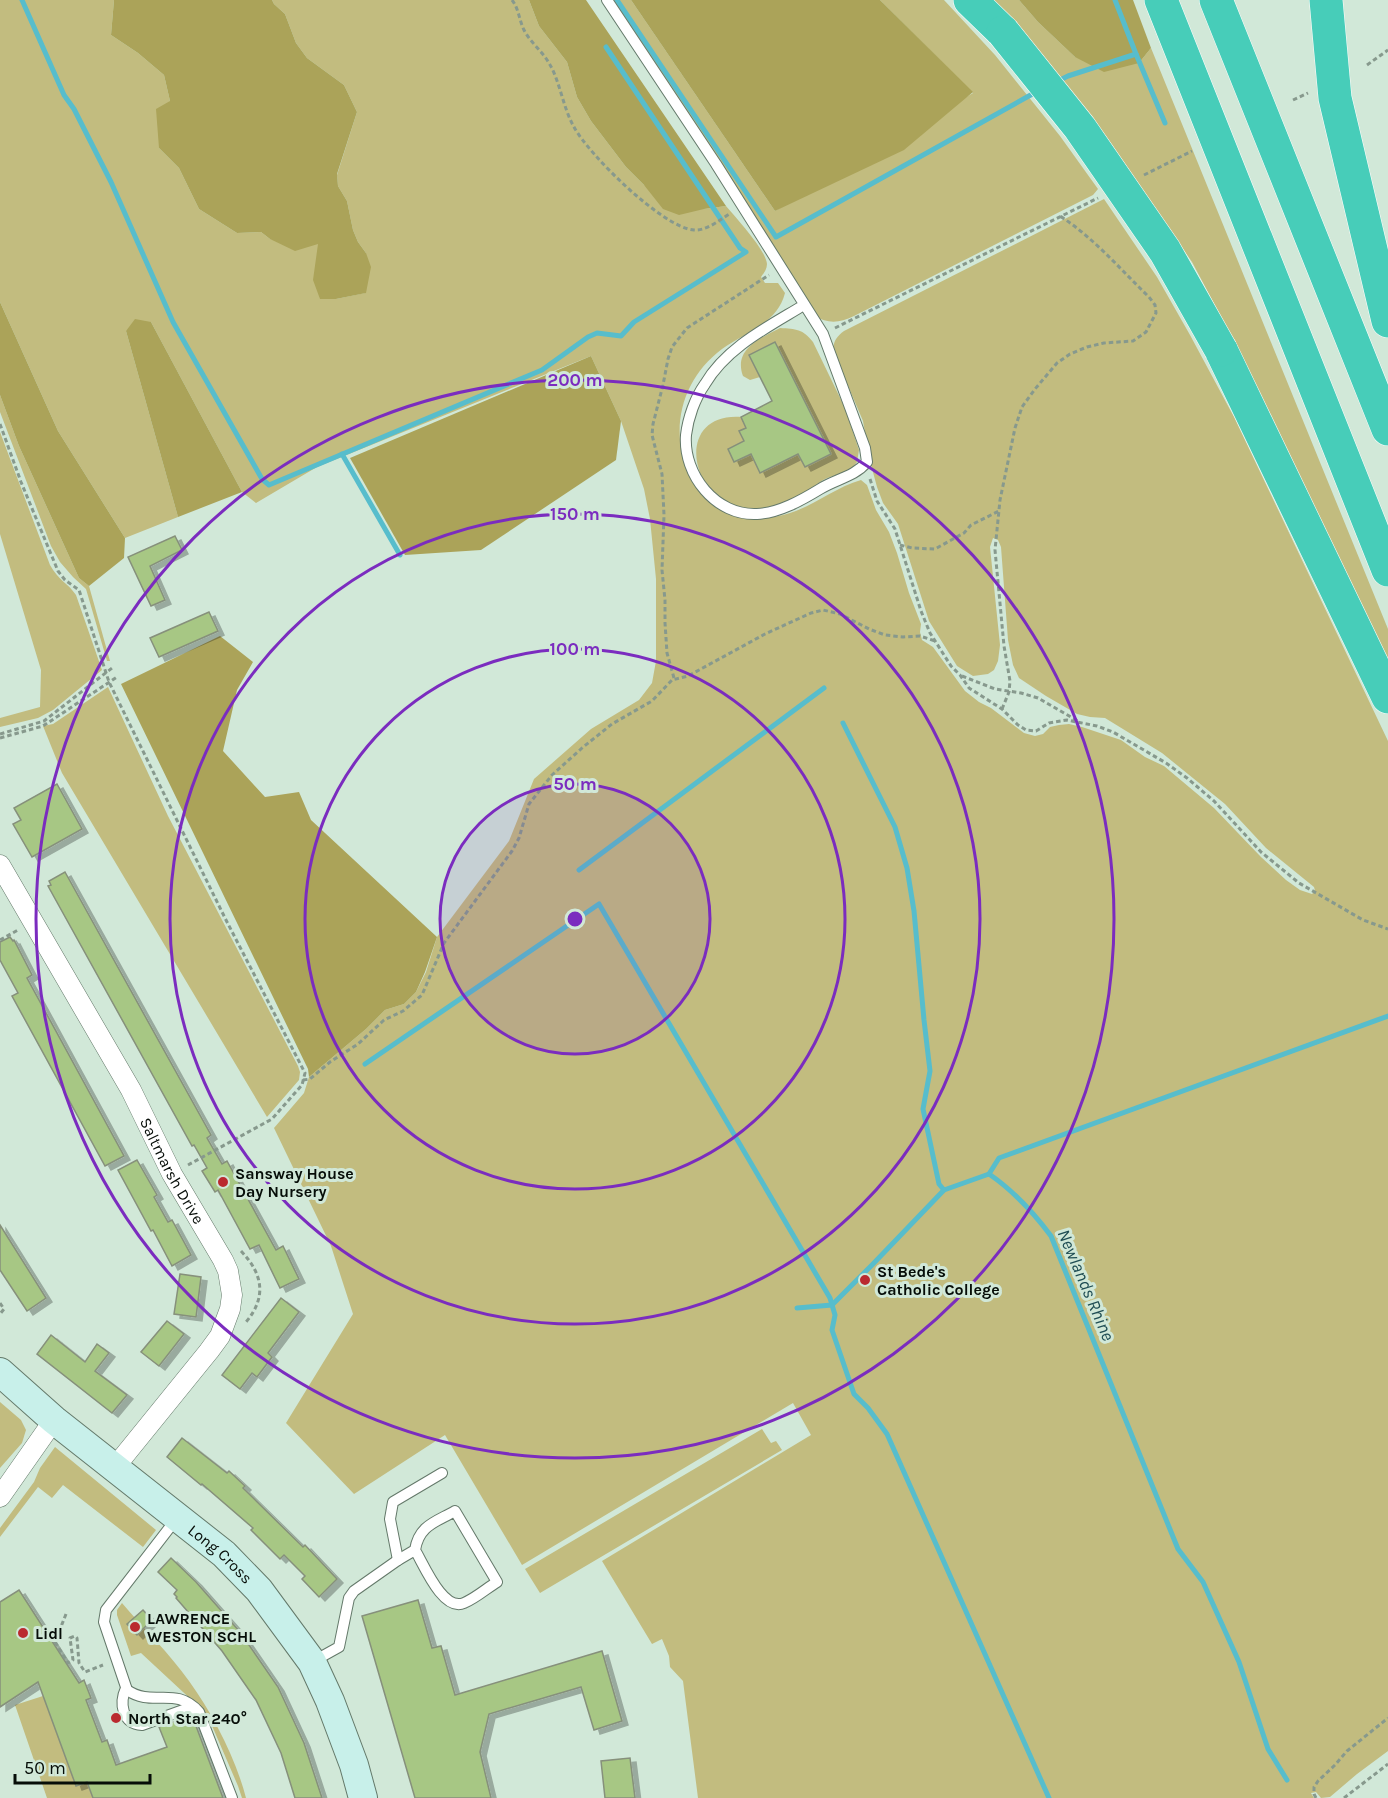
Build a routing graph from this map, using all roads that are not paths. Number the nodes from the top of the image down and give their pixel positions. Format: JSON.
{"nodes":[{"id":1,"x":607,"y":0,"type":"edge"},
{"id":2,"x":970,"y":0,"type":"edge"},
{"id":3,"x":1161,"y":0,"type":"edge"},
{"id":4,"x":1216,"y":0,"type":"edge"},
{"id":5,"x":1326,"y":0,"type":"edge"},
{"id":6,"x":804,"y":305,"type":"junction"},
{"id":7,"x":1388,"y":321,"type":"edge"},
{"id":8,"x":1388,"y":429,"type":"edge"},
{"id":9,"x":1388,"y":570,"type":"edge"},
{"id":10,"x":1388,"y":697,"type":"edge"},
{"id":11,"x":0,"y":865,"type":"edge"},
{"id":12,"x":0,"y":1372,"type":"edge"},
{"id":13,"x":54,"y":1420,"type":"junction"},
{"id":14,"x":115,"y":1467,"type":"junction"},
{"id":15,"x":442,"y":1473,"type":"dead end"},
{"id":16,"x":0,"y":1497,"type":"edge"},
{"id":17,"x":177,"y":1518,"type":"junction"},
{"id":18,"x":416,"y":1550,"type":"junction"},
{"id":19,"x":398,"y":1560,"type":"junction"},
{"id":20,"x":312,"y":1662,"type":"junction"},
{"id":21,"x":126,"y":1688,"type":"junction"},
{"id":22,"x":156,"y":1698,"type":"junction"},
{"id":23,"x":199,"y":1712,"type":"junction"},
{"id":24,"x":156,"y":1720,"type":"junction"},
{"id":25,"x":232,"y":1798,"type":"edge"},
{"id":26,"x":363,"y":1798,"type":"edge"}],
"edges":[{"from":1,"to":6,"type":"lane"},
{"from":2,"to":10,"type":"highway","bridge":true},
{"from":3,"to":9,"type":"highway"},
{"from":4,"to":8,"type":"highway"},
{"from":5,"to":7,"type":"highway"},
{"from":6,"to":6,"type":"lane"},
{"from":11,"to":14,"type":"street","name":"Saltmarsh Drive"},
{"from":12,"to":13,"type":"street","name":"Long Cross"},
{"from":13,"to":14,"type":"street","name":"Long Cross"},
{"from":13,"to":16,"type":"street"},
{"from":14,"to":17,"type":"street","name":"Long Cross"},
{"from":15,"to":19,"type":"lane"},
{"from":17,"to":20,"type":"street","name":"Long Cross"},
{"from":17,"to":21,"type":"lane"},
{"from":18,"to":18,"type":"lane"},
{"from":18,"to":19,"type":"lane"},
{"from":19,"to":20,"type":"lane"},
{"from":20,"to":26,"type":"street","name":"Long Cross"},
{"from":21,"to":22,"type":"lane"},
{"from":21,"to":24,"type":"lane"},
{"from":22,"to":23,"type":"lane"},
{"from":22,"to":24,"type":"lane"},
{"from":23,"to":24,"type":"lane"},
{"from":23,"to":25,"type":"lane"}]}
